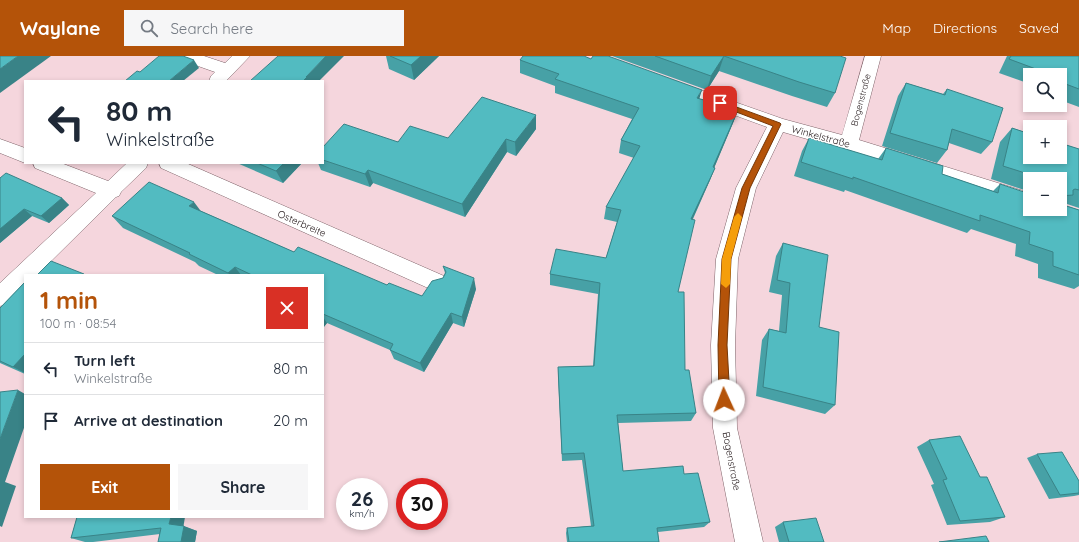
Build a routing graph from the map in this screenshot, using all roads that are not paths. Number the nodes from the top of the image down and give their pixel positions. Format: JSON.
{"nodes":[{"id":1,"x":187,"y":56,"type":"edge"},
{"id":2,"x":242,"y":56,"type":"edge"},
{"id":3,"x":873,"y":56,"type":"edge"},
{"id":4,"x":221,"y":75,"type":"edge"},
{"id":5,"x":658,"y":81,"type":"edge"},
{"id":6,"x":778,"y":124,"type":"junction"},
{"id":7,"x":849,"y":144,"type":"junction"},
{"id":8,"x":0,"y":146,"type":"edge"},
{"id":9,"x":24,"y":156,"type":"edge"},
{"id":10,"x":44,"y":164,"type":"edge"},
{"id":11,"x":138,"y":164,"type":"edge"},
{"id":12,"x":170,"y":164,"type":"edge"},
{"id":13,"x":112,"y":191,"type":"junction"},
{"id":14,"x":1023,"y":200,"type":"edge"},
{"id":15,"x":24,"y":274,"type":"edge"},
{"id":16,"x":24,"y":274,"type":"edge"},
{"id":17,"x":436,"y":282,"type":"edge"},
{"id":18,"x":0,"y":297,"type":"edge"},
{"id":19,"x":748,"y":542,"type":"edge"}],
"edges":[{"from":1,"to":4,"type":"street"},
{"from":2,"to":4,"type":"street"},
{"from":3,"to":7,"type":"street","name":"Bogenstraße"},
{"from":5,"to":6,"type":"street","name":"Winkelstraße"},
{"from":6,"to":7,"type":"street","name":"Winkelstraße"},
{"from":6,"to":19,"type":"street","name":"Bogenstraße"},
{"from":7,"to":14,"type":"street","name":"Winkelstraße"},
{"from":8,"to":9,"type":"street"},
{"from":10,"to":13,"type":"street"},
{"from":11,"to":13,"type":"street"},
{"from":12,"to":17,"type":"street","name":"Osterbreite"},
{"from":13,"to":15,"type":"street"},
{"from":16,"to":18,"type":"street"}]}
